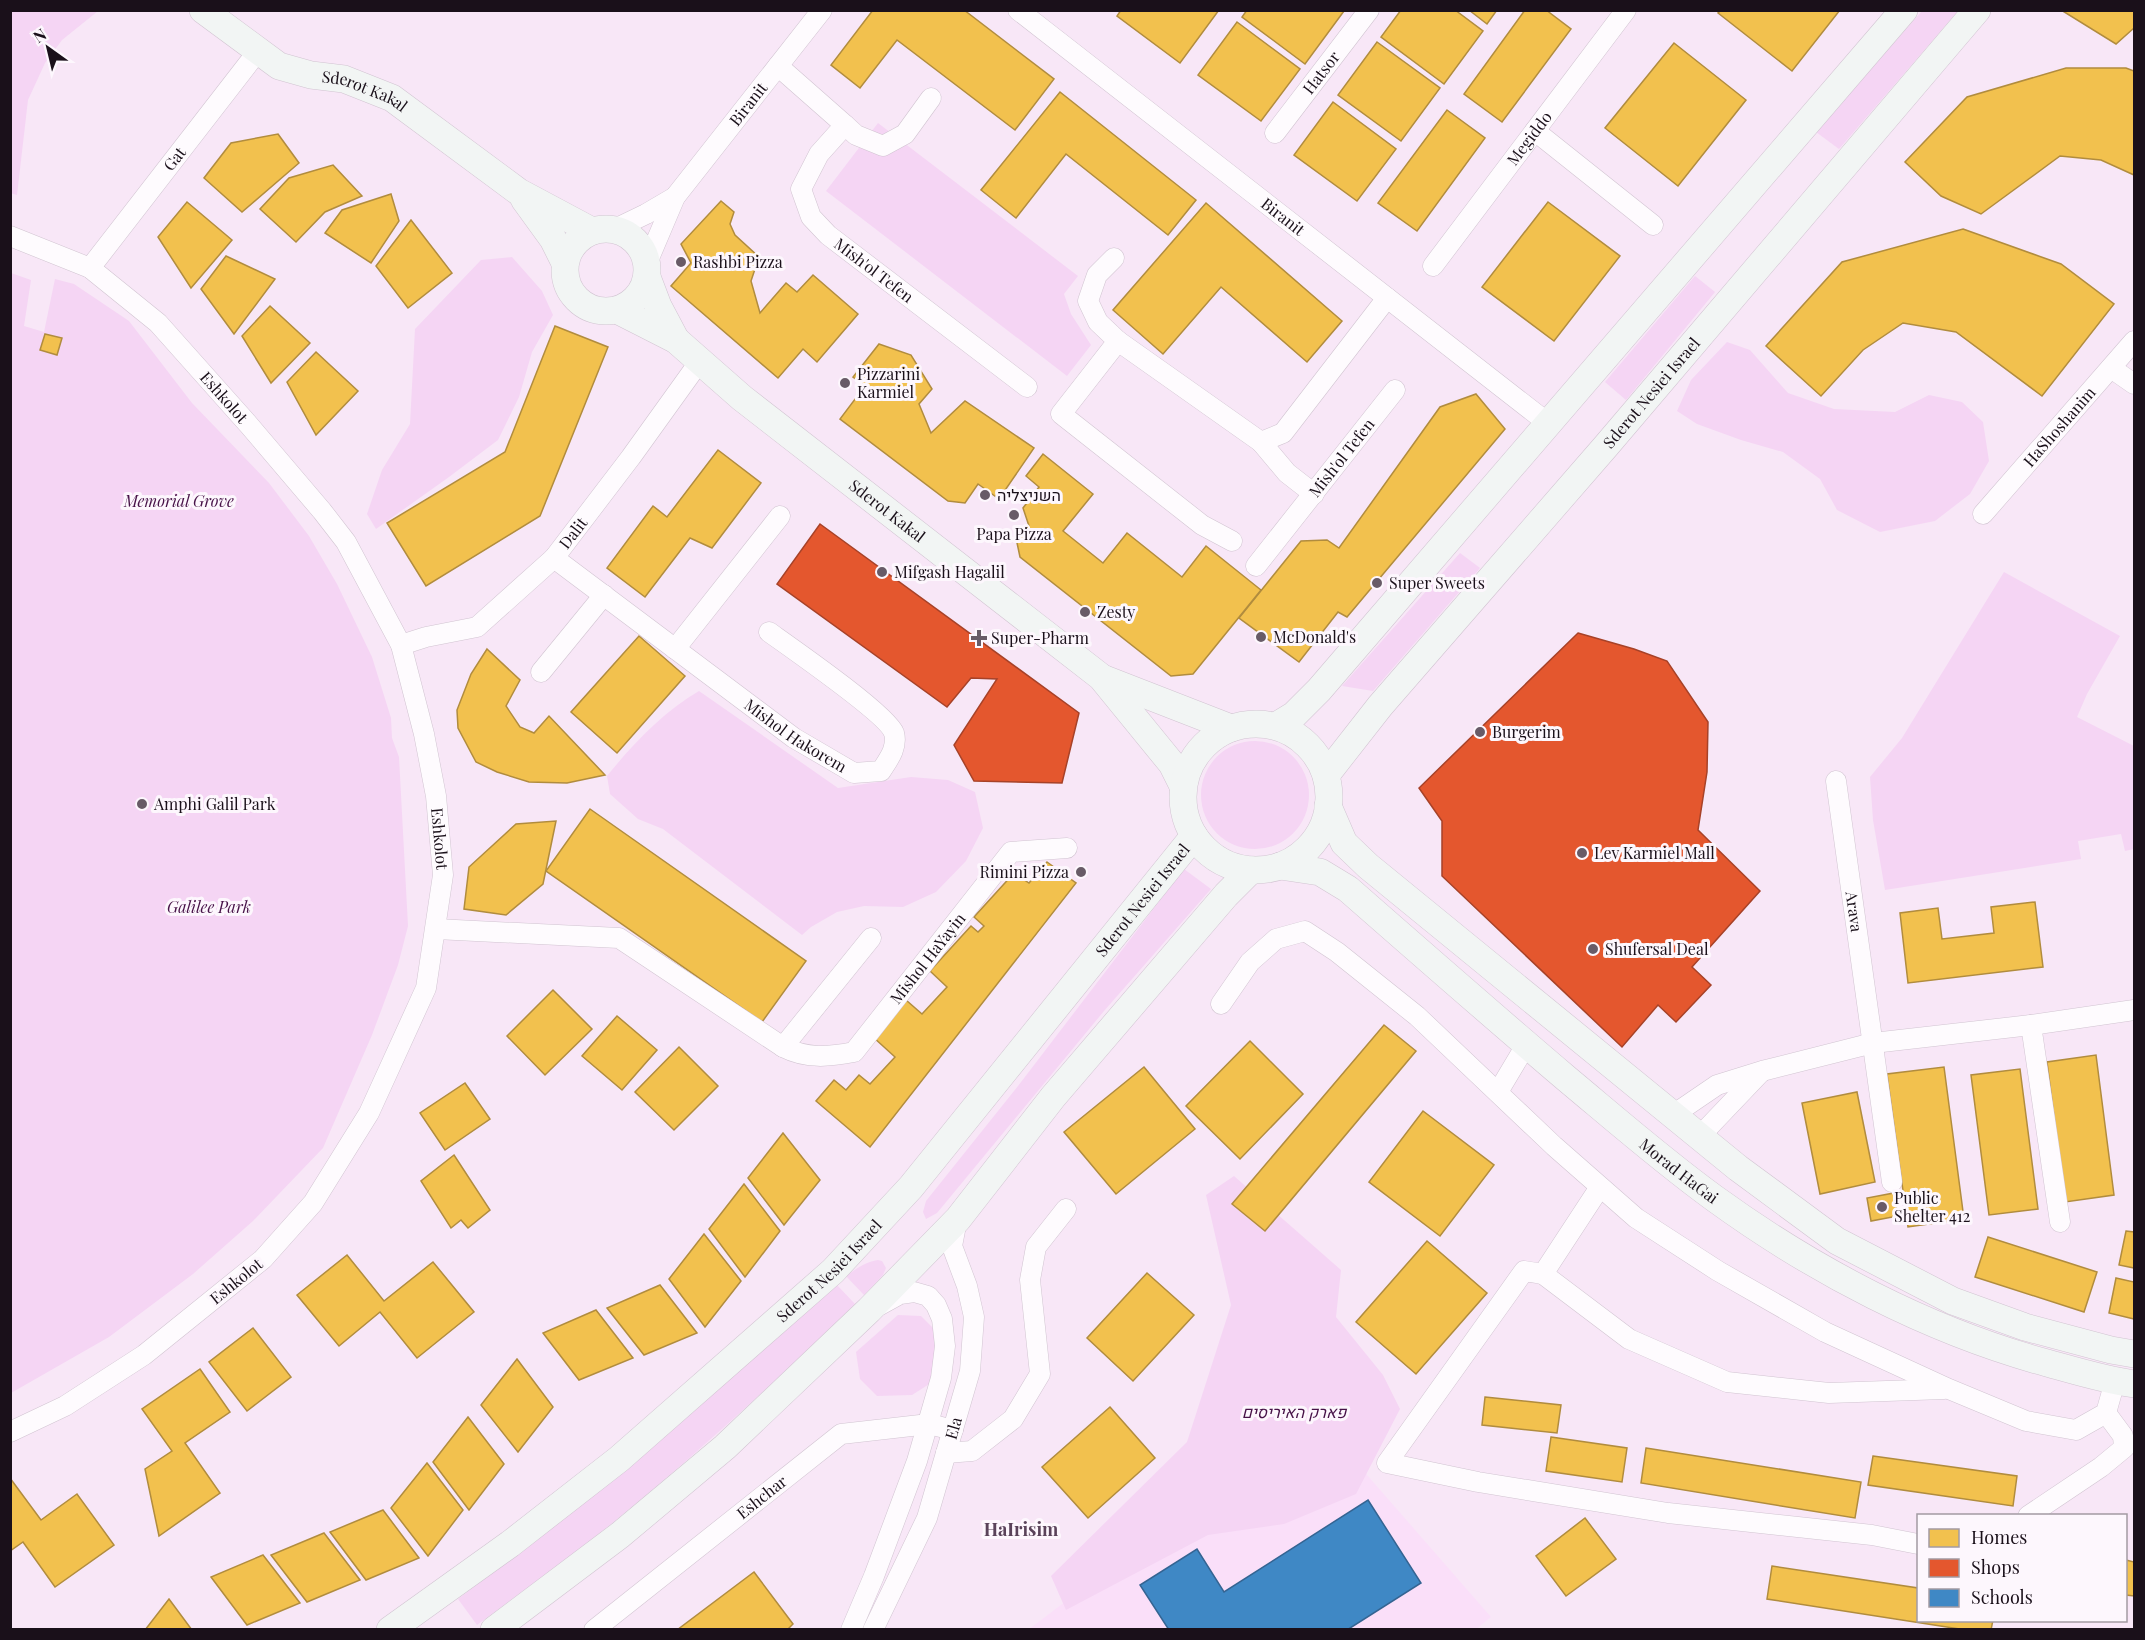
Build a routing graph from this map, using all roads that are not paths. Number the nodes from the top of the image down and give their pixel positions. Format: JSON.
{"nodes":[{"id":1,"x":203,"y":10,"type":"edge"},
{"id":2,"x":822,"y":10,"type":"edge"},
{"id":3,"x":1018,"y":10,"type":"edge"},
{"id":4,"x":1369,"y":10,"type":"edge"},
{"id":5,"x":1626,"y":10,"type":"edge"},
{"id":6,"x":1904,"y":10,"type":"edge"},
{"id":7,"x":1977,"y":10,"type":"edge"},
{"id":8,"x":258,"y":51,"type":"junction"},
{"id":9,"x":778,"y":66,"type":"junction"},
{"id":10,"x":931,"y":98,"type":"dead end"},
{"id":11,"x":845,"y":125,"type":"junction"},
{"id":12,"x":1535,"y":131,"type":"junction"},
{"id":13,"x":1275,"y":133,"type":"dead end"},
{"id":14,"x":519,"y":192,"type":"junction"},
{"id":15,"x":675,"y":197,"type":"junction"},
{"id":16,"x":1653,"y":225,"type":"dead end"},
{"id":17,"x":603,"y":230,"type":"junction"},
{"id":18,"x":10,"y":236,"type":"edge"},
{"id":19,"x":1114,"y":258,"type":"dead end"},
{"id":20,"x":565,"y":263,"type":"junction"},
{"id":21,"x":1433,"y":266,"type":"dead end"},
{"id":22,"x":90,"y":268,"type":"junction"},
{"id":23,"x":647,"y":270,"type":"junction"},
{"id":24,"x":1387,"y":298,"type":"junction"},
{"id":25,"x":617,"y":310,"type":"junction"},
{"id":26,"x":676,"y":340,"type":"junction"},
{"id":27,"x":1119,"y":341,"type":"junction"},
{"id":28,"x":2134,"y":341,"type":"edge"},
{"id":29,"x":700,"y":361,"type":"junction"},
{"id":30,"x":2111,"y":368,"type":"junction"},
{"id":31,"x":2134,"y":384,"type":"edge"},
{"id":32,"x":1027,"y":387,"type":"dead end"},
{"id":33,"x":1395,"y":390,"type":"dead end"},
{"id":34,"x":1549,"y":424,"type":"junction"},
{"id":35,"x":1261,"y":442,"type":"junction"},
{"id":36,"x":1314,"y":494,"type":"junction"},
{"id":37,"x":1983,"y":514,"type":"dead end"},
{"id":38,"x":780,"y":516,"type":"dead end"},
{"id":39,"x":1232,"y":541,"type":"dead end"},
{"id":40,"x":554,"y":558,"type":"junction"},
{"id":41,"x":1256,"y":566,"type":"dead end"},
{"id":42,"x":604,"y":595,"type":"junction"},
{"id":43,"x":769,"y":632,"type":"dead end"},
{"id":44,"x":400,"y":645,"type":"junction"},
{"id":45,"x":675,"y":649,"type":"junction"},
{"id":46,"x":541,"y":672,"type":"dead end"},
{"id":47,"x":1101,"y":677,"type":"junction"},
{"id":48,"x":1275,"y":726,"type":"junction"},
{"id":49,"x":1231,"y":728,"type":"junction"},
{"id":50,"x":1326,"y":775,"type":"junction"},
{"id":51,"x":1836,"y":781,"type":"dead end"},
{"id":52,"x":1183,"y":786,"type":"junction"},
{"id":53,"x":1328,"y":807,"type":"junction"},
{"id":54,"x":1194,"y":837,"type":"junction"},
{"id":55,"x":1067,"y":848,"type":"dead end"},
{"id":56,"x":1280,"y":866,"type":"junction"},
{"id":57,"x":1251,"y":870,"type":"junction"},
{"id":58,"x":436,"y":929,"type":"junction"},
{"id":59,"x":871,"y":938,"type":"dead end"},
{"id":60,"x":1221,"y":1004,"type":"dead end"},
{"id":61,"x":2134,"y":1010,"type":"edge"},
{"id":62,"x":2031,"y":1025,"type":"junction"},
{"id":63,"x":1873,"y":1043,"type":"junction"},
{"id":64,"x":1526,"y":1045,"type":"junction"},
{"id":65,"x":783,"y":1047,"type":"junction"},
{"id":66,"x":1762,"y":1071,"type":"junction"},
{"id":67,"x":1498,"y":1092,"type":"junction"},
{"id":68,"x":1673,"y":1115,"type":"junction"},
{"id":69,"x":1699,"y":1137,"type":"junction"},
{"id":70,"x":1653,"y":1152,"type":"junction"},
{"id":71,"x":1892,"y":1182,"type":"dead end"},
{"id":72,"x":1600,"y":1186,"type":"junction"},
{"id":73,"x":1066,"y":1209,"type":"dead end"},
{"id":74,"x":958,"y":1219,"type":"junction"},
{"id":75,"x":2060,"y":1222,"type":"dead end"},
{"id":76,"x":1543,"y":1274,"type":"junction"},
{"id":77,"x":869,"y":1310,"type":"junction"},
{"id":78,"x":2123,"y":1352,"type":"edge"},
{"id":79,"x":2125,"y":1382,"type":"edge"},
{"id":80,"x":1949,"y":1389,"type":"junction"},
{"id":81,"x":2106,"y":1413,"type":"junction"},
{"id":82,"x":929,"y":1424,"type":"junction"},
{"id":83,"x":953,"y":1430,"type":"junction"},
{"id":84,"x":10,"y":1432,"type":"edge"},
{"id":85,"x":946,"y":1453,"type":"junction"},
{"id":86,"x":2030,"y":1514,"type":"edge"},
{"id":87,"x":1917,"y":1544,"type":"edge"},
{"id":88,"x":390,"y":1629,"type":"edge"},
{"id":89,"x":494,"y":1629,"type":"edge"},
{"id":90,"x":594,"y":1629,"type":"edge"},
{"id":91,"x":851,"y":1629,"type":"edge"},
{"id":92,"x":873,"y":1629,"type":"edge"}],
"edges":[{"from":1,"to":8,"type":"main road","name":"Sderot Kakal"},
{"from":2,"to":9,"type":"street","name":"Biranit"},
{"from":3,"to":24,"type":"street","name":"Biranit"},
{"from":4,"to":13,"type":"street","name":"Hatsor"},
{"from":5,"to":12,"type":"street","name":"Megiddo"},
{"from":6,"to":34,"type":"main road"},
{"from":7,"to":50,"type":"main road","name":"Sderot Nesiei Israel"},
{"from":8,"to":14,"type":"main road","name":"Sderot Kakal"},
{"from":8,"to":22,"type":"street","name":"Gat"},
{"from":9,"to":11,"type":"street"},
{"from":9,"to":15,"type":"street","name":"Biranit"},
{"from":10,"to":11,"type":"street"},
{"from":11,"to":32,"type":"street","name":"Mish'ol Tefen"},
{"from":12,"to":16,"type":"street"},
{"from":12,"to":21,"type":"street","name":"Megiddo"},
{"from":14,"to":17,"type":"main road"},
{"from":14,"to":20,"type":"main road"},
{"from":15,"to":17,"type":"street","name":"Biranit"},
{"from":15,"to":23,"type":"street","name":"Biranit"},
{"from":17,"to":20,"type":"main road"},
{"from":17,"to":23,"type":"main road"},
{"from":18,"to":22,"type":"street","name":"Eshkolot"},
{"from":19,"to":27,"type":"street","name":"Mish'ol Tefen"},
{"from":20,"to":25,"type":"main road"},
{"from":22,"to":44,"type":"street","name":"Eshkolot"},
{"from":23,"to":25,"type":"main road"},
{"from":23,"to":26,"type":"main road"},
{"from":24,"to":34,"type":"street","name":"Biranit"},
{"from":24,"to":35,"type":"street"},
{"from":25,"to":26,"type":"main road"},
{"from":26,"to":29,"type":"main road","name":"Sderot Kakal"},
{"from":27,"to":35,"type":"street","name":"Mish'ol Tefen"},
{"from":27,"to":39,"type":"street"},
{"from":28,"to":30,"type":"street","name":"HaShoshanim"},
{"from":29,"to":40,"type":"street","name":"Dalit"},
{"from":29,"to":47,"type":"main road","name":"Sderot Kakal"},
{"from":30,"to":31,"type":"street"},
{"from":30,"to":37,"type":"street","name":"HaShoshanim"},
{"from":33,"to":36,"type":"street","name":"Mish'ol Tefen"},
{"from":34,"to":48,"type":"main road"},
{"from":35,"to":36,"type":"street","name":"Mish'ol Tefen"},
{"from":36,"to":41,"type":"street"},
{"from":38,"to":45,"type":"street"},
{"from":40,"to":42,"type":"street","name":"Mishol Hakorem"},
{"from":40,"to":44,"type":"street","name":"Dalit"},
{"from":42,"to":45,"type":"street","name":"Mishol Hakorem"},
{"from":42,"to":46,"type":"street"},
{"from":43,"to":45,"type":"street","name":"Mishol Hakorem"},
{"from":44,"to":58,"type":"street","name":"Eshkolot"},
{"from":47,"to":49,"type":"main road"},
{"from":47,"to":52,"type":"main road"},
{"from":48,"to":49,"type":"main road"},
{"from":48,"to":50,"type":"main road"},
{"from":49,"to":52,"type":"main road"},
{"from":50,"to":53,"type":"main road"},
{"from":51,"to":63,"type":"street","name":"Arava"},
{"from":52,"to":54,"type":"main road"},
{"from":53,"to":56,"type":"main road"},
{"from":53,"to":68,"type":"main road"},
{"from":54,"to":57,"type":"main road"},
{"from":54,"to":88,"type":"main road","name":"Sderot Nesiei Israel"},
{"from":55,"to":65,"type":"street","name":"Mishol HaYayin"},
{"from":56,"to":57,"type":"main road"},
{"from":56,"to":64,"type":"main road","name":"Morad HaGai"},
{"from":57,"to":74,"type":"main road"},
{"from":58,"to":65,"type":"street","name":"Mishol HaYayin"},
{"from":58,"to":84,"type":"street","name":"Eshkolot"},
{"from":59,"to":65,"type":"street"},
{"from":60,"to":67,"type":"street"},
{"from":61,"to":62,"type":"street"},
{"from":62,"to":63,"type":"street"},
{"from":62,"to":75,"type":"street"},
{"from":63,"to":66,"type":"street"},
{"from":63,"to":71,"type":"street","name":"Arava"},
{"from":64,"to":67,"type":"street"},
{"from":64,"to":70,"type":"main road","name":"Morad HaGai"},
{"from":66,"to":68,"type":"street"},
{"from":66,"to":69,"type":"street"},
{"from":67,"to":72,"type":"street"},
{"from":68,"to":69,"type":"main road"},
{"from":68,"to":70,"type":"main road"},
{"from":69,"to":70,"type":"main road"},
{"from":69,"to":78,"type":"main road"},
{"from":70,"to":79,"type":"main road","name":"Morad HaGai"},
{"from":72,"to":76,"type":"street"},
{"from":72,"to":80,"type":"street"},
{"from":73,"to":85,"type":"street"},
{"from":74,"to":77,"type":"main road"},
{"from":74,"to":83,"type":"street","name":"Ela"},
{"from":76,"to":80,"type":"street"},
{"from":76,"to":87,"type":"street"},
{"from":77,"to":82,"type":"street","name":"Ela"},
{"from":77,"to":89,"type":"main road"},
{"from":78,"to":79,"type":"main road"},
{"from":79,"to":81,"type":"street"},
{"from":80,"to":81,"type":"street"},
{"from":81,"to":86,"type":"street"},
{"from":82,"to":83,"type":"street","name":"Eshchar"},
{"from":82,"to":90,"type":"street","name":"Eshchar"},
{"from":82,"to":91,"type":"street","name":"Ela"},
{"from":83,"to":85,"type":"street","name":"Ela"},
{"from":85,"to":92,"type":"street","name":"Ela"}]}
